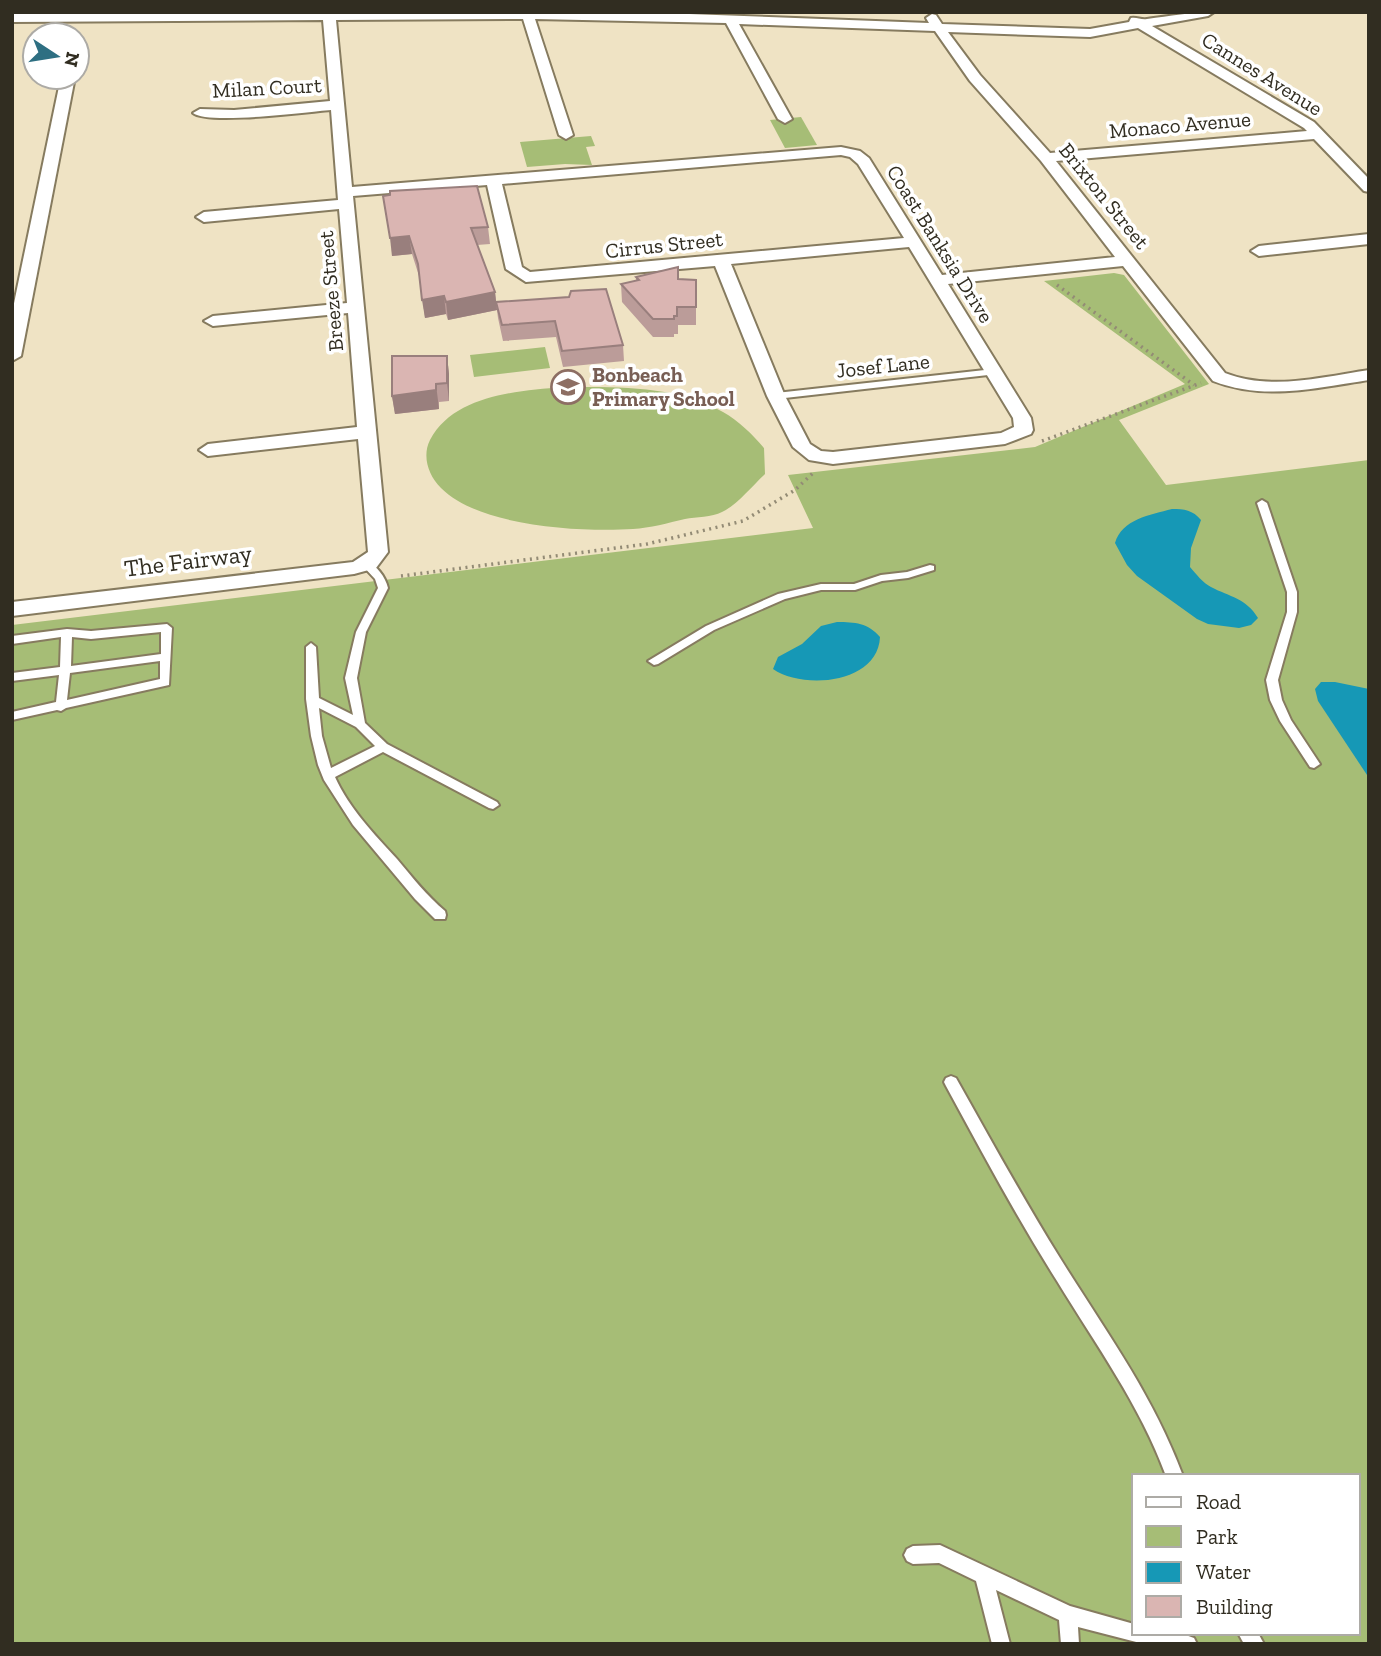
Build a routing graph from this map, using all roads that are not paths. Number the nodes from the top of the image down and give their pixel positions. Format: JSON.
{"nodes":[{"id":1,"x":927,"y":12,"type":"edge"},
{"id":2,"x":1119,"y":12,"type":"edge"},
{"id":3,"x":1208,"y":12,"type":"edge"},
{"id":4,"x":329,"y":15,"type":"edge"},
{"id":5,"x":528,"y":16,"type":"junction"},
{"id":6,"x":12,"y":18,"type":"edge"},
{"id":7,"x":80,"y":18,"type":"junction"},
{"id":8,"x":731,"y":20,"type":"junction"},
{"id":9,"x":79,"y":21,"type":"edge"},
{"id":10,"x":1142,"y":25,"type":"junction"},
{"id":11,"x":939,"y":28,"type":"junction"},
{"id":12,"x":65,"y":91,"type":"edge"},
{"id":13,"x":337,"y":106,"type":"junction"},
{"id":14,"x":200,"y":113,"type":"dead end"},
{"id":15,"x":785,"y":119,"type":"dead end"},
{"id":16,"x":1318,"y":134,"type":"junction"},
{"id":17,"x":566,"y":135,"type":"dead end"},
{"id":18,"x":1046,"y":158,"type":"junction"},
{"id":19,"x":493,"y":178,"type":"junction"},
{"id":20,"x":1369,"y":188,"type":"edge"},
{"id":21,"x":345,"y":198,"type":"junction"},
{"id":22,"x":204,"y":217,"type":"dead end"},
{"id":23,"x":1369,"y":239,"type":"edge"},
{"id":24,"x":913,"y":242,"type":"junction"},
{"id":25,"x":1259,"y":251,"type":"dead end"},
{"id":26,"x":721,"y":260,"type":"junction"},
{"id":27,"x":1129,"y":260,"type":"junction"},
{"id":28,"x":937,"y":280,"type":"junction"},
{"id":29,"x":355,"y":307,"type":"junction"},
{"id":30,"x":213,"y":321,"type":"dead end"},
{"id":31,"x":12,"y":356,"type":"edge"},
{"id":32,"x":994,"y":372,"type":"junction"},
{"id":33,"x":1369,"y":375,"type":"edge"},
{"id":34,"x":776,"y":396,"type":"junction"},
{"id":35,"x":367,"y":432,"type":"junction"},
{"id":36,"x":208,"y":450,"type":"dead end"},
{"id":37,"x":1262,"y":503,"type":"dead end"},
{"id":38,"x":368,"y":563,"type":"junction"},
{"id":39,"x":930,"y":568,"type":"dead end"},
{"id":40,"x":12,"y":609,"type":"edge"},
{"id":41,"x":67,"y":633,"type":"junction"},
{"id":42,"x":12,"y":640,"type":"edge"},
{"id":43,"x":310,"y":647,"type":"dead end"},
{"id":44,"x":166,"y":657,"type":"junction"},
{"id":45,"x":654,"y":661,"type":"dead end"},
{"id":46,"x":65,"y":670,"type":"junction"},
{"id":47,"x":12,"y":677,"type":"edge"},
{"id":48,"x":312,"y":699,"type":"junction"},
{"id":49,"x":61,"y":708,"type":"junction"},
{"id":50,"x":12,"y":716,"type":"edge"},
{"id":51,"x":360,"y":724,"type":"junction"},
{"id":52,"x":383,"y":747,"type":"junction"},
{"id":53,"x":1314,"y":764,"type":"dead end"},
{"id":54,"x":328,"y":775,"type":"junction"},
{"id":55,"x":493,"y":805,"type":"dead end"},
{"id":56,"x":440,"y":915,"type":"dead end"},
{"id":57,"x":951,"y":1082,"type":"dead end"},
{"id":58,"x":1174,"y":1474,"type":"edge"},
{"id":59,"x":913,"y":1555,"type":"dead end"},
{"id":60,"x":983,"y":1575,"type":"junction"},
{"id":61,"x":1068,"y":1615,"type":"junction"},
{"id":62,"x":1132,"y":1632,"type":"edge"},
{"id":63,"x":1145,"y":1635,"type":"edge"},
{"id":64,"x":1001,"y":1644,"type":"edge"},
{"id":65,"x":1070,"y":1644,"type":"edge"},
{"id":66,"x":1188,"y":1644,"type":"edge"}],
"edges":[{"from":1,"to":11,"type":"street","name":"Brixton Street"},
{"from":2,"to":10,"type":"street","name":"Cannes Avenue"},
{"from":3,"to":10,"type":"street"},
{"from":4,"to":5,"type":"street"},
{"from":4,"to":7,"type":"street"},
{"from":4,"to":13,"type":"street","name":"Breeze Street"},
{"from":5,"to":8,"type":"street"},
{"from":5,"to":17,"type":"street"},
{"from":6,"to":7,"type":"street"},
{"from":7,"to":9,"type":"street"},
{"from":8,"to":11,"type":"street"},
{"from":8,"to":15,"type":"street"},
{"from":10,"to":11,"type":"street"},
{"from":10,"to":16,"type":"street","name":"Cannes Avenue"},
{"from":11,"to":18,"type":"street","name":"Brixton Street"},
{"from":12,"to":31,"type":"street"},
{"from":13,"to":14,"type":"street","name":"Milan Court"},
{"from":13,"to":21,"type":"street","name":"Breeze Street"},
{"from":16,"to":18,"type":"street","name":"Monaco Avenue"},
{"from":16,"to":20,"type":"street","name":"Cannes Avenue"},
{"from":18,"to":27,"type":"street","name":"Brixton Street"},
{"from":19,"to":21,"type":"street","name":"Coast Banksia Drive"},
{"from":19,"to":24,"type":"street","name":"Coast Banksia Drive"},
{"from":19,"to":26,"type":"street","name":"Cirrus Street"},
{"from":21,"to":22,"type":"street","name":"Coast Banksia Drive"},
{"from":21,"to":29,"type":"street","name":"Breeze Street"},
{"from":23,"to":25,"type":"street"},
{"from":24,"to":26,"type":"street","name":"Cirrus Street"},
{"from":24,"to":28,"type":"street","name":"Coast Banksia Drive"},
{"from":26,"to":34,"type":"street","name":"Coast Banksia Drive"},
{"from":27,"to":28,"type":"street"},
{"from":27,"to":33,"type":"street","name":"Brixton Street"},
{"from":28,"to":32,"type":"street","name":"Coast Banksia Drive"},
{"from":29,"to":30,"type":"street"},
{"from":29,"to":35,"type":"street","name":"Breeze Street"},
{"from":32,"to":34,"type":"lane","name":"Josef Lane"},
{"from":32,"to":34,"type":"street","name":"Coast Banksia Drive"},
{"from":35,"to":36,"type":"street"},
{"from":35,"to":38,"type":"street","name":"Breeze Street"},
{"from":37,"to":53,"type":"lane"},
{"from":38,"to":40,"type":"street","name":"The Fairway"},
{"from":38,"to":51,"type":"lane"},
{"from":39,"to":45,"type":"lane"},
{"from":41,"to":42,"type":"lane"},
{"from":41,"to":44,"type":"lane"},
{"from":41,"to":46,"type":"lane"},
{"from":43,"to":48,"type":"lane"},
{"from":44,"to":46,"type":"lane"},
{"from":44,"to":49,"type":"lane"},
{"from":46,"to":47,"type":"lane"},
{"from":46,"to":49,"type":"lane"},
{"from":48,"to":51,"type":"lane"},
{"from":48,"to":54,"type":"lane"},
{"from":49,"to":50,"type":"lane"},
{"from":51,"to":52,"type":"lane"},
{"from":52,"to":54,"type":"lane"},
{"from":52,"to":55,"type":"lane"},
{"from":54,"to":56,"type":"lane"},
{"from":57,"to":58,"type":"lane"},
{"from":59,"to":60,"type":"lane"},
{"from":60,"to":61,"type":"lane"},
{"from":60,"to":64,"type":"lane"},
{"from":61,"to":62,"type":"lane"},
{"from":61,"to":65,"type":"lane"},
{"from":63,"to":66,"type":"lane"}]}
